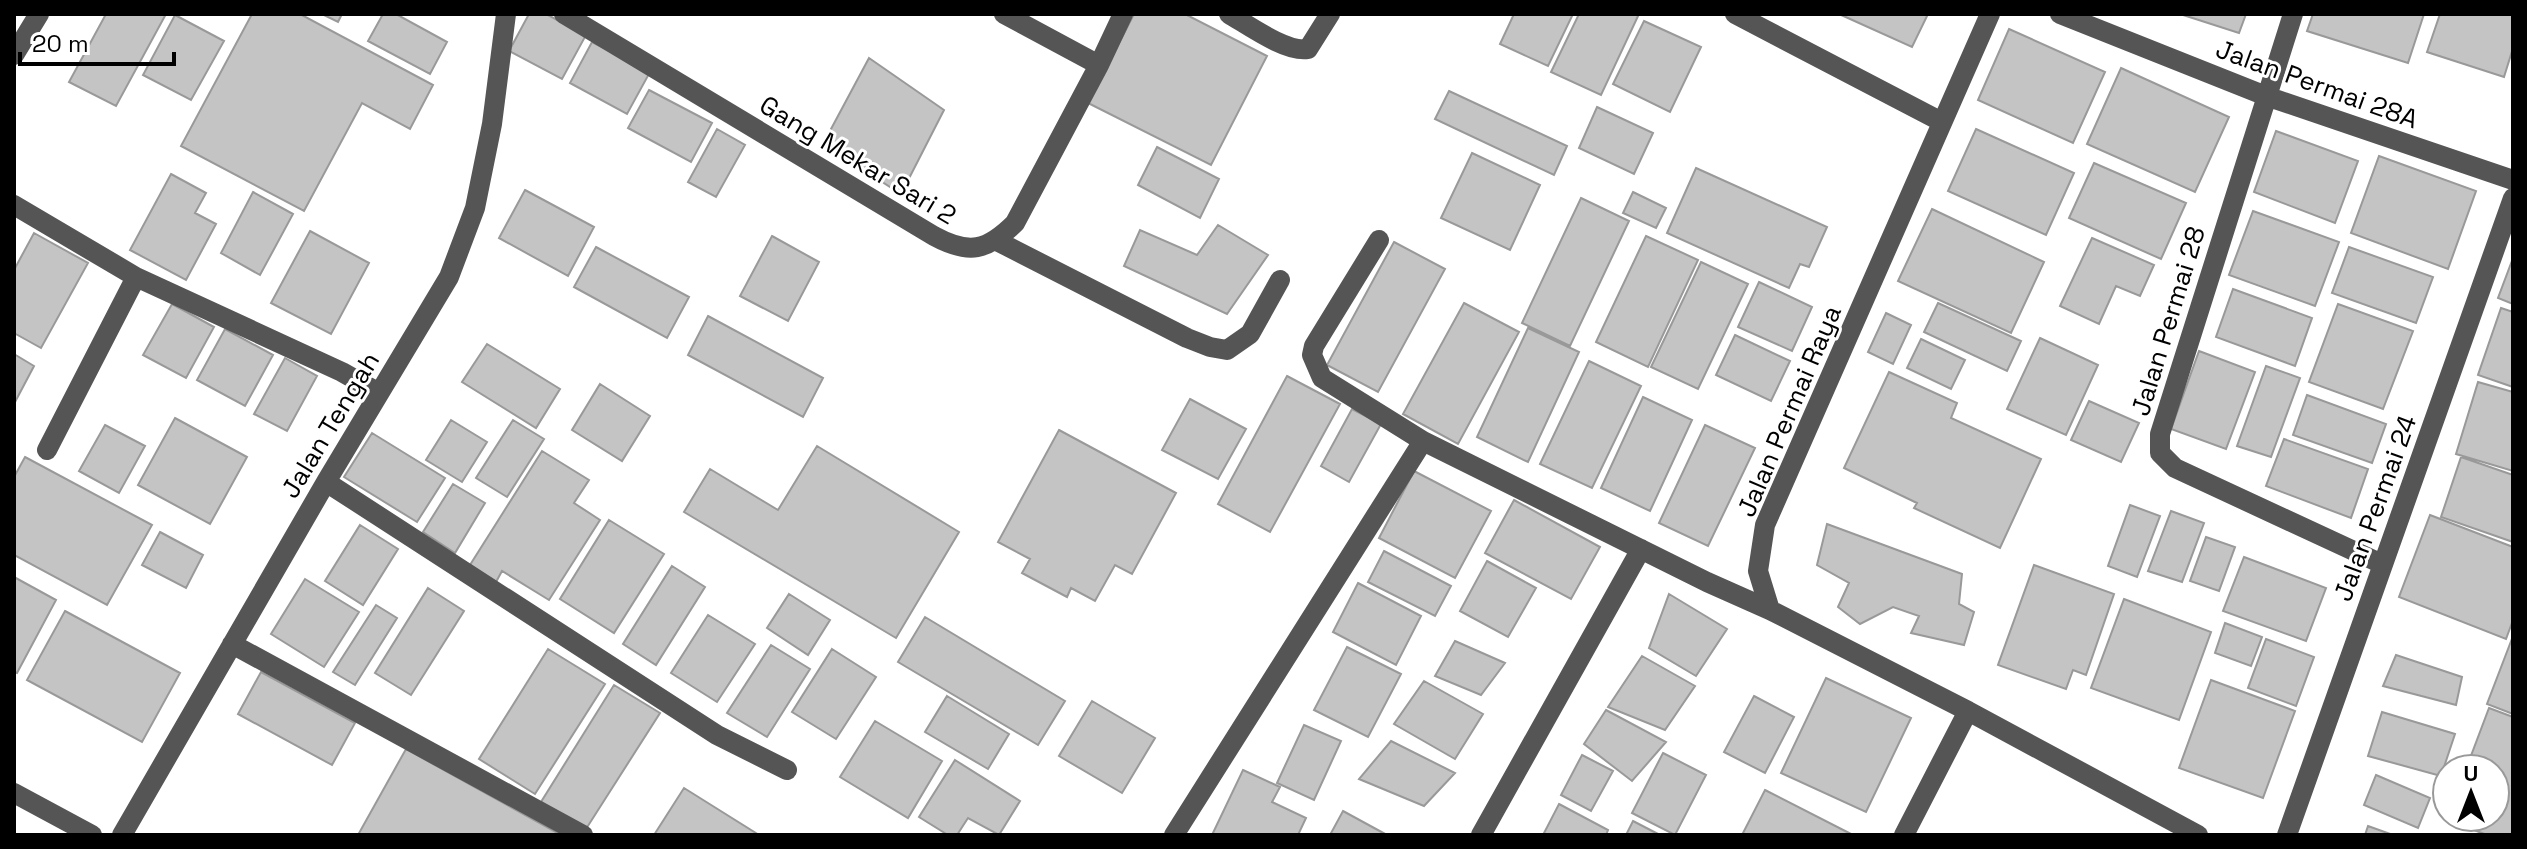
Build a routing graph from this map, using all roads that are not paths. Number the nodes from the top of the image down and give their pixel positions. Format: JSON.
{"nodes":[{"id":1,"x":39,"y":14,"type":"edge"},
{"id":2,"x":506,"y":14,"type":"edge"},
{"id":3,"x":564,"y":14,"type":"edge"},
{"id":4,"x":1004,"y":14,"type":"edge"},
{"id":5,"x":1123,"y":14,"type":"edge"},
{"id":6,"x":1229,"y":14,"type":"edge"},
{"id":7,"x":1330,"y":14,"type":"edge"},
{"id":8,"x":1735,"y":14,"type":"edge"},
{"id":9,"x":1990,"y":14,"type":"edge"},
{"id":10,"x":2060,"y":14,"type":"edge"},
{"id":11,"x":2293,"y":14,"type":"edge"},
{"id":12,"x":14,"y":55,"type":"edge"},
{"id":13,"x":1099,"y":65,"type":"junction"},
{"id":14,"x":2266,"y":96,"type":"junction"},
{"id":15,"x":1942,"y":122,"type":"junction"},
{"id":16,"x":2513,"y":180,"type":"edge"},
{"id":17,"x":2513,"y":198,"type":"edge"},
{"id":18,"x":14,"y":205,"type":"edge"},
{"id":19,"x":1379,"y":240,"type":"dead end"},
{"id":20,"x":997,"y":241,"type":"junction"},
{"id":21,"x":136,"y":277,"type":"junction"},
{"id":22,"x":1280,"y":280,"type":"dead end"},
{"id":23,"x":379,"y":393,"type":"junction"},
{"id":24,"x":1423,"y":441,"type":"junction"},
{"id":25,"x":47,"y":450,"type":"dead end"},
{"id":26,"x":326,"y":482,"type":"junction"},
{"id":27,"x":1641,"y":549,"type":"junction"},
{"id":28,"x":2382,"y":564,"type":"junction"},
{"id":29,"x":1770,"y":610,"type":"junction"},
{"id":30,"x":232,"y":644,"type":"junction"},
{"id":31,"x":1968,"y":711,"type":"junction"},
{"id":32,"x":787,"y":770,"type":"dead end"},
{"id":33,"x":14,"y":793,"type":"edge"},
{"id":34,"x":92,"y":835,"type":"edge"},
{"id":35,"x":122,"y":835,"type":"edge"},
{"id":36,"x":583,"y":835,"type":"edge"},
{"id":37,"x":1174,"y":835,"type":"edge"},
{"id":38,"x":1481,"y":835,"type":"edge"},
{"id":39,"x":1904,"y":835,"type":"edge"},
{"id":40,"x":2198,"y":835,"type":"edge"},
{"id":41,"x":2287,"y":835,"type":"edge"}],
"edges":[{"from":1,"to":12,"type":"street"},
{"from":2,"to":23,"type":"street","name":"Jalan Tengah"},
{"from":3,"to":20,"type":"street","name":"Gang Mekar Sari 2"},
{"from":4,"to":13,"type":"street"},
{"from":5,"to":13,"type":"street"},
{"from":6,"to":7,"type":"street"},
{"from":8,"to":15,"type":"street"},
{"from":9,"to":15,"type":"street","name":"Jalan Permai Raya"},
{"from":10,"to":14,"type":"street","name":"Jalan Permai 28A"},
{"from":11,"to":14,"type":"street","name":"Jalan Permai 28"},
{"from":13,"to":20,"type":"street"},
{"from":14,"to":16,"type":"street","name":"Jalan Permai 28A"},
{"from":14,"to":28,"type":"street","name":"Jalan Permai 28"},
{"from":15,"to":29,"type":"street","name":"Jalan Permai Raya"},
{"from":17,"to":28,"type":"street","name":"Jalan Permai 24"},
{"from":18,"to":21,"type":"street"},
{"from":19,"to":24,"type":"street"},
{"from":20,"to":22,"type":"street"},
{"from":21,"to":23,"type":"street"},
{"from":21,"to":25,"type":"street"},
{"from":23,"to":26,"type":"street","name":"Jalan Tengah"},
{"from":24,"to":27,"type":"street"},
{"from":24,"to":37,"type":"street"},
{"from":26,"to":30,"type":"street","name":"Jalan Tengah"},
{"from":26,"to":32,"type":"street"},
{"from":27,"to":29,"type":"street"},
{"from":27,"to":38,"type":"street"},
{"from":28,"to":41,"type":"street","name":"Jalan Permai 24"},
{"from":29,"to":31,"type":"street"},
{"from":30,"to":35,"type":"street","name":"Jalan Tengah"},
{"from":30,"to":36,"type":"street"},
{"from":31,"to":39,"type":"street"},
{"from":31,"to":40,"type":"street"},
{"from":33,"to":34,"type":"street"}]}
